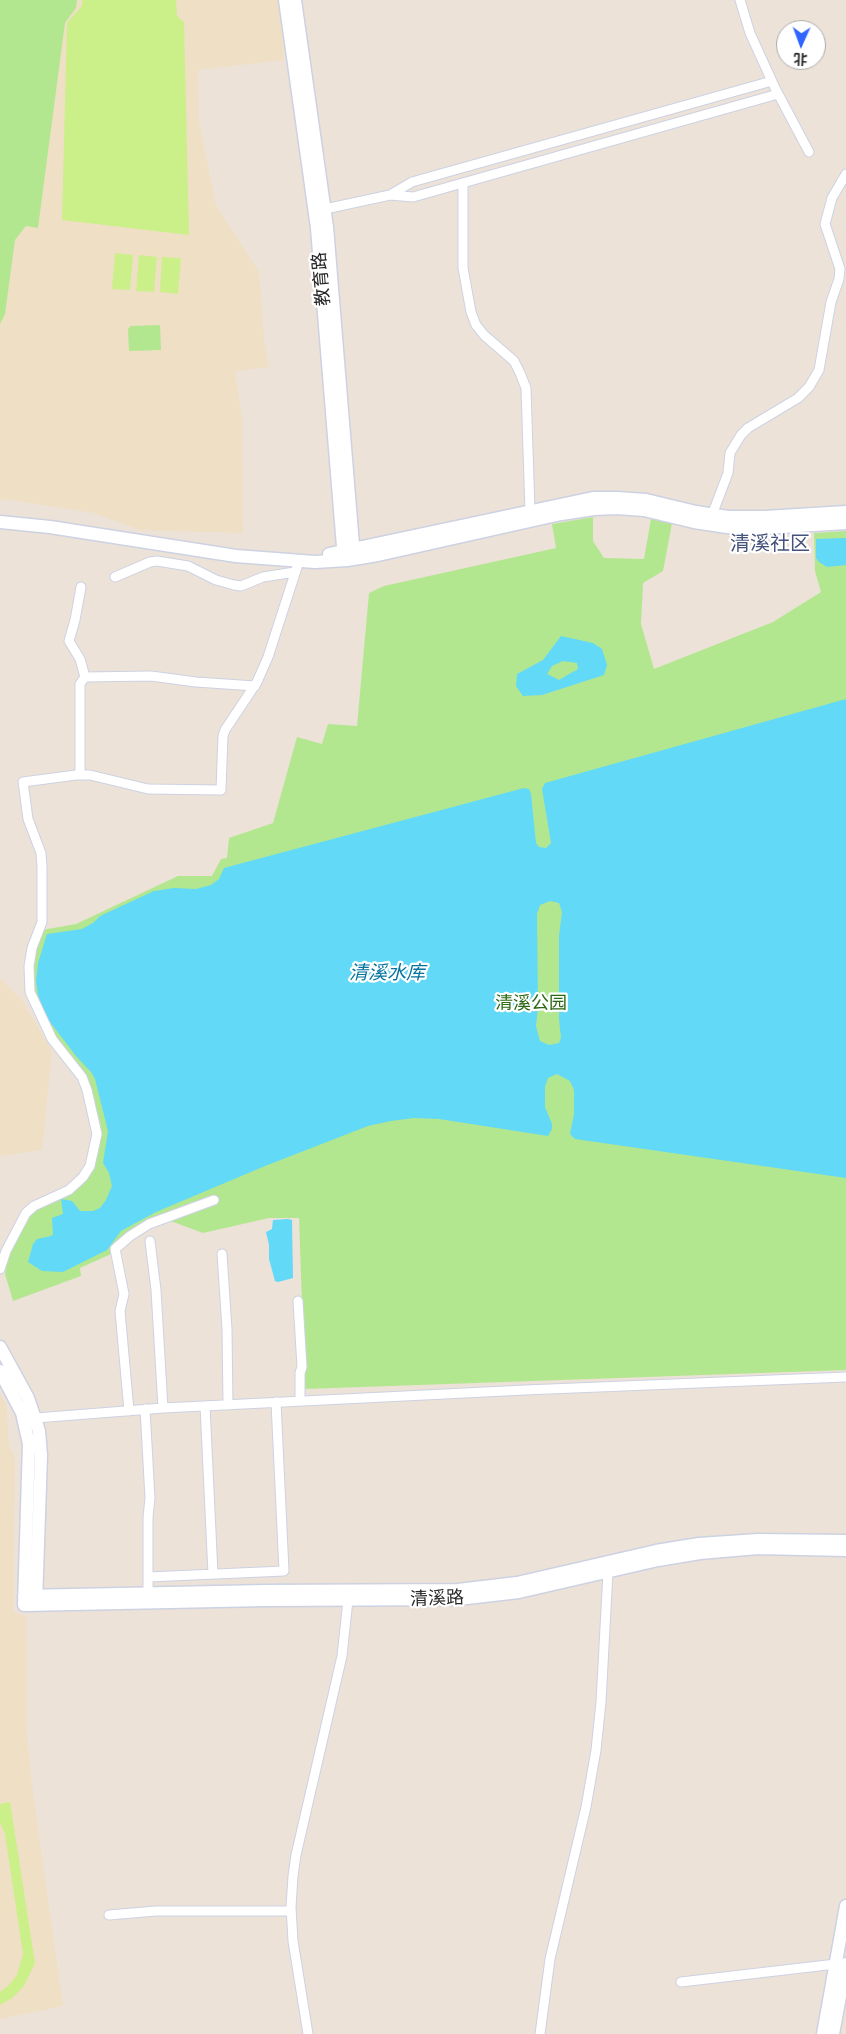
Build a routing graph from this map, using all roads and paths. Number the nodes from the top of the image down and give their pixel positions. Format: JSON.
{"nodes":[{"id":1,"x":285,"y":0,"type":"edge"},
{"id":2,"x":295,"y":0,"type":"edge"},
{"id":3,"x":740,"y":0,"type":"edge"},
{"id":4,"x":772,"y":81,"type":"junction"},
{"id":5,"x":778,"y":94,"type":"junction"},
{"id":6,"x":809,"y":152,"type":"dead end"},
{"id":7,"x":846,"y":174,"type":"edge"},
{"id":8,"x":462,"y":183,"type":"junction"},
{"id":9,"x":390,"y":195,"type":"junction"},
{"id":10,"x":325,"y":209,"type":"junction"},
{"id":11,"x":530,"y":510,"type":"junction"},
{"id":12,"x":846,"y":512,"type":"edge"},
{"id":13,"x":712,"y":515,"type":"junction"},
{"id":14,"x":0,"y":522,"type":"edge"},
{"id":15,"x":846,"y":523,"type":"edge"},
{"id":16,"x":179,"y":548,"type":"junction"},
{"id":17,"x":349,"y":555,"type":"junction"},
{"id":18,"x":282,"y":560,"type":"junction"},
{"id":19,"x":176,"y":563,"type":"junction"},
{"id":20,"x":297,"y":567,"type":"junction"},
{"id":21,"x":115,"y":578,"type":"dead end"},
{"id":22,"x":81,"y":587,"type":"dead end"},
{"id":23,"x":85,"y":677,"type":"junction"},
{"id":24,"x":255,"y":686,"type":"junction"},
{"id":25,"x":80,"y":775,"type":"junction"},
{"id":26,"x":214,"y":1200,"type":"dead end"},
{"id":27,"x":150,"y":1241,"type":"dead end"},
{"id":28,"x":222,"y":1254,"type":"dead end"},
{"id":29,"x":0,"y":1268,"type":"edge"},
{"id":30,"x":298,"y":1301,"type":"dead end"},
{"id":31,"x":0,"y":1347,"type":"edge"},
{"id":32,"x":0,"y":1371,"type":"edge"},
{"id":33,"x":846,"y":1377,"type":"edge"},
{"id":34,"x":300,"y":1401,"type":"junction"},
{"id":35,"x":276,"y":1402,"type":"junction"},
{"id":36,"x":228,"y":1405,"type":"junction"},
{"id":37,"x":205,"y":1406,"type":"junction"},
{"id":38,"x":163,"y":1408,"type":"junction"},
{"id":39,"x":145,"y":1409,"type":"junction"},
{"id":40,"x":129,"y":1411,"type":"junction"},
{"id":41,"x":36,"y":1418,"type":"junction"},
{"id":42,"x":846,"y":1541,"type":"edge"},
{"id":43,"x":846,"y":1550,"type":"edge"},
{"id":44,"x":608,"y":1572,"type":"junction"},
{"id":45,"x":213,"y":1574,"type":"junction"},
{"id":46,"x":148,"y":1577,"type":"junction"},
{"id":47,"x":148,"y":1594,"type":"junction"},
{"id":48,"x":348,"y":1600,"type":"junction"},
{"id":49,"x":30,"y":1601,"type":"junction"},
{"id":50,"x":846,"y":1906,"type":"edge"},
{"id":51,"x":291,"y":1911,"type":"junction"},
{"id":52,"x":109,"y":1915,"type":"dead end"},
{"id":53,"x":841,"y":1964,"type":"edge"},
{"id":54,"x":681,"y":1982,"type":"dead end"},
{"id":55,"x":308,"y":2034,"type":"edge"},
{"id":56,"x":540,"y":2034,"type":"edge"},
{"id":57,"x":823,"y":2034,"type":"edge"},
{"id":58,"x":833,"y":2034,"type":"edge"}],
"edges":[{"from":1,"to":17,"type":"street","name":"教育路"},
{"from":2,"to":10,"type":"street","name":"教育路"},
{"from":3,"to":4,"type":"street"},
{"from":4,"to":5,"type":"street"},
{"from":4,"to":9,"type":"street"},
{"from":5,"to":6,"type":"street"},
{"from":5,"to":8,"type":"street"},
{"from":7,"to":13,"type":"street"},
{"from":8,"to":9,"type":"street"},
{"from":8,"to":11,"type":"street"},
{"from":9,"to":10,"type":"street"},
{"from":10,"to":17,"type":"street","name":"教育路"},
{"from":11,"to":13,"type":"street"},
{"from":11,"to":17,"type":"street"},
{"from":12,"to":13,"type":"street"},
{"from":14,"to":16,"type":"street"},
{"from":15,"to":17,"type":"street"},
{"from":16,"to":18,"type":"street"},
{"from":16,"to":19,"type":"street"},
{"from":17,"to":18,"type":"street"},
{"from":17,"to":20,"type":"street"},
{"from":18,"to":20,"type":"street"},
{"from":19,"to":20,"type":"street"},
{"from":19,"to":21,"type":"street"},
{"from":20,"to":24,"type":"street"},
{"from":22,"to":23,"type":"street"},
{"from":23,"to":24,"type":"street"},
{"from":23,"to":25,"type":"street"},
{"from":24,"to":25,"type":"street"},
{"from":25,"to":29,"type":"street"},
{"from":26,"to":40,"type":"street"},
{"from":27,"to":38,"type":"street"},
{"from":28,"to":36,"type":"street"},
{"from":30,"to":34,"type":"street"},
{"from":31,"to":41,"type":"street"},
{"from":32,"to":49,"type":"street"},
{"from":33,"to":34,"type":"street"},
{"from":34,"to":35,"type":"street"},
{"from":35,"to":36,"type":"street"},
{"from":35,"to":45,"type":"street"},
{"from":36,"to":37,"type":"street"},
{"from":37,"to":38,"type":"street"},
{"from":37,"to":45,"type":"street"},
{"from":38,"to":39,"type":"street"},
{"from":39,"to":40,"type":"street"},
{"from":39,"to":46,"type":"street"},
{"from":40,"to":41,"type":"street"},
{"from":41,"to":49,"type":"street"},
{"from":42,"to":47,"type":"street","name":"清溪路"},
{"from":43,"to":44,"type":"street","name":"清溪路"},
{"from":44,"to":48,"type":"street","name":"清溪路"},
{"from":44,"to":56,"type":"street"},
{"from":45,"to":46,"type":"street"},
{"from":46,"to":47,"type":"street"},
{"from":47,"to":49,"type":"street","name":"清溪路"},
{"from":48,"to":49,"type":"street","name":"清溪路"},
{"from":48,"to":51,"type":"street"},
{"from":50,"to":53,"type":"street"},
{"from":51,"to":52,"type":"street"},
{"from":51,"to":55,"type":"street"},
{"from":53,"to":54,"type":"street"},
{"from":53,"to":57,"type":"street"},
{"from":53,"to":58,"type":"street"}]}
